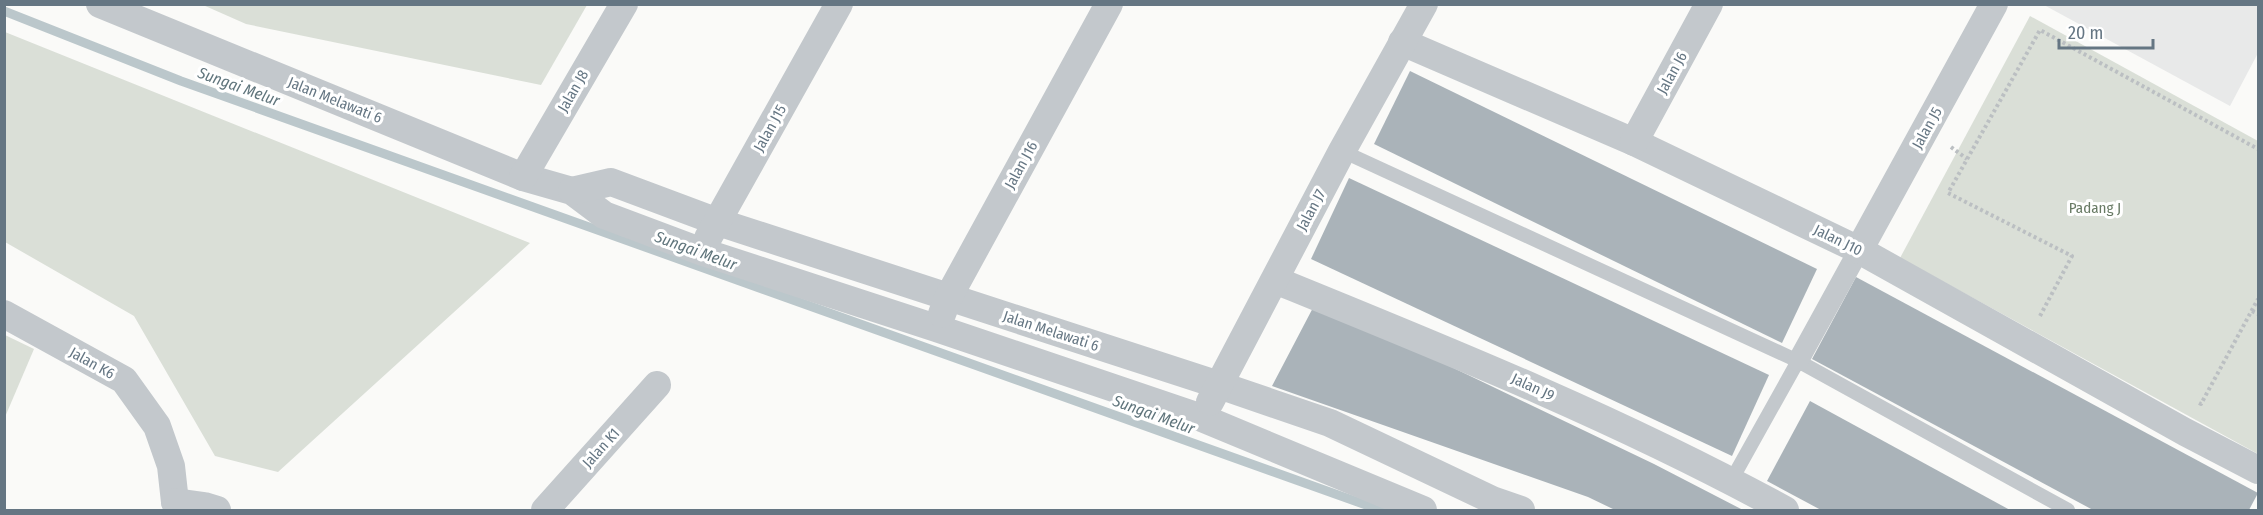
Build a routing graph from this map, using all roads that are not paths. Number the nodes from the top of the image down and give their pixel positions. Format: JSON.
{"nodes":[{"id":1,"x":100,"y":4,"type":"edge"},
{"id":2,"x":624,"y":4,"type":"edge"},
{"id":3,"x":839,"y":4,"type":"edge"},
{"id":4,"x":1109,"y":4,"type":"edge"},
{"id":5,"x":1424,"y":4,"type":"edge"},
{"id":6,"x":1709,"y":4,"type":"edge"},
{"id":7,"x":1994,"y":4,"type":"edge"},
{"id":8,"x":1402,"y":42,"type":"junction"},
{"id":9,"x":1634,"y":142,"type":"junction"},
{"id":10,"x":1342,"y":151,"type":"junction"},
{"id":11,"x":523,"y":177,"type":"junction"},
{"id":12,"x":572,"y":191,"type":"junction"},
{"id":13,"x":718,"y":222,"type":"junction"},
{"id":14,"x":1860,"y":250,"type":"junction"},
{"id":15,"x":700,"y":251,"type":"junction"},
{"id":16,"x":1275,"y":280,"type":"junction"},
{"id":17,"x":948,"y":298,"type":"junction"},
{"id":18,"x":4,"y":314,"type":"edge"},
{"id":19,"x":936,"y":328,"type":"junction"},
{"id":20,"x":1798,"y":362,"type":"junction"},
{"id":21,"x":1219,"y":385,"type":"junction"},
{"id":22,"x":657,"y":386,"type":"dead end"},
{"id":23,"x":1202,"y":418,"type":"junction"},
{"id":24,"x":2259,"y":470,"type":"edge"},
{"id":25,"x":1731,"y":481,"type":"junction"},
{"id":26,"x":1489,"y":505,"type":"edge"},
{"id":27,"x":169,"y":506,"type":"edge"},
{"id":28,"x":217,"y":510,"type":"edge"},
{"id":29,"x":545,"y":510,"type":"edge"},
{"id":30,"x":1423,"y":510,"type":"edge"},
{"id":31,"x":1521,"y":510,"type":"edge"},
{"id":32,"x":1785,"y":510,"type":"edge"},
{"id":33,"x":2068,"y":510,"type":"edge"}],
"edges":[{"from":1,"to":11,"type":"street","name":"Jalan Melawati 6"},
{"from":2,"to":11,"type":"street","name":"Jalan J8"},
{"from":3,"to":13,"type":"street","name":"Jalan J15"},
{"from":4,"to":17,"type":"street","name":"Jalan J16"},
{"from":5,"to":8,"type":"street","name":"Jalan J7"},
{"from":6,"to":9,"type":"street","name":"Jalan J6"},
{"from":7,"to":14,"type":"street","name":"Jalan J5"},
{"from":8,"to":9,"type":"street","name":"Jalan J10"},
{"from":8,"to":10,"type":"street","name":"Jalan J7"},
{"from":9,"to":14,"type":"street","name":"Jalan J10"},
{"from":10,"to":16,"type":"street","name":"Jalan J7"},
{"from":10,"to":20,"type":"lane"},
{"from":11,"to":12,"type":"street","name":"Jalan Melawati 6"},
{"from":12,"to":13,"type":"street","name":"Jalan Melawati 6"},
{"from":12,"to":15,"type":"street","name":"Jalan Melawati 6"},
{"from":13,"to":15,"type":"street","name":"Jalan J15"},
{"from":13,"to":17,"type":"street","name":"Jalan Melawati 6"},
{"from":14,"to":20,"type":"street"},
{"from":14,"to":24,"type":"street","name":"Jalan J10"},
{"from":15,"to":19,"type":"street","name":"Jalan Melawati 6"},
{"from":16,"to":21,"type":"street","name":"Jalan J7"},
{"from":16,"to":25,"type":"street","name":"Jalan J9"},
{"from":17,"to":19,"type":"street","name":"Jalan J16"},
{"from":17,"to":21,"type":"street","name":"Jalan Melawati 6"},
{"from":18,"to":27,"type":"street","name":"Jalan K6"},
{"from":19,"to":23,"type":"street","name":"Jalan Melawati 6"},
{"from":20,"to":25,"type":"lane"},
{"from":20,"to":33,"type":"lane"},
{"from":21,"to":23,"type":"street","name":"Jalan J7"},
{"from":21,"to":26,"type":"street","name":"Jalan Melawati 6"},
{"from":22,"to":29,"type":"street","name":"Jalan K1"},
{"from":23,"to":30,"type":"street","name":"Jalan Melawati 6"},
{"from":25,"to":32,"type":"street","name":"Jalan J9"},
{"from":26,"to":31,"type":"street","name":"Jalan Melawati 6"},
{"from":27,"to":28,"type":"street"}]}
